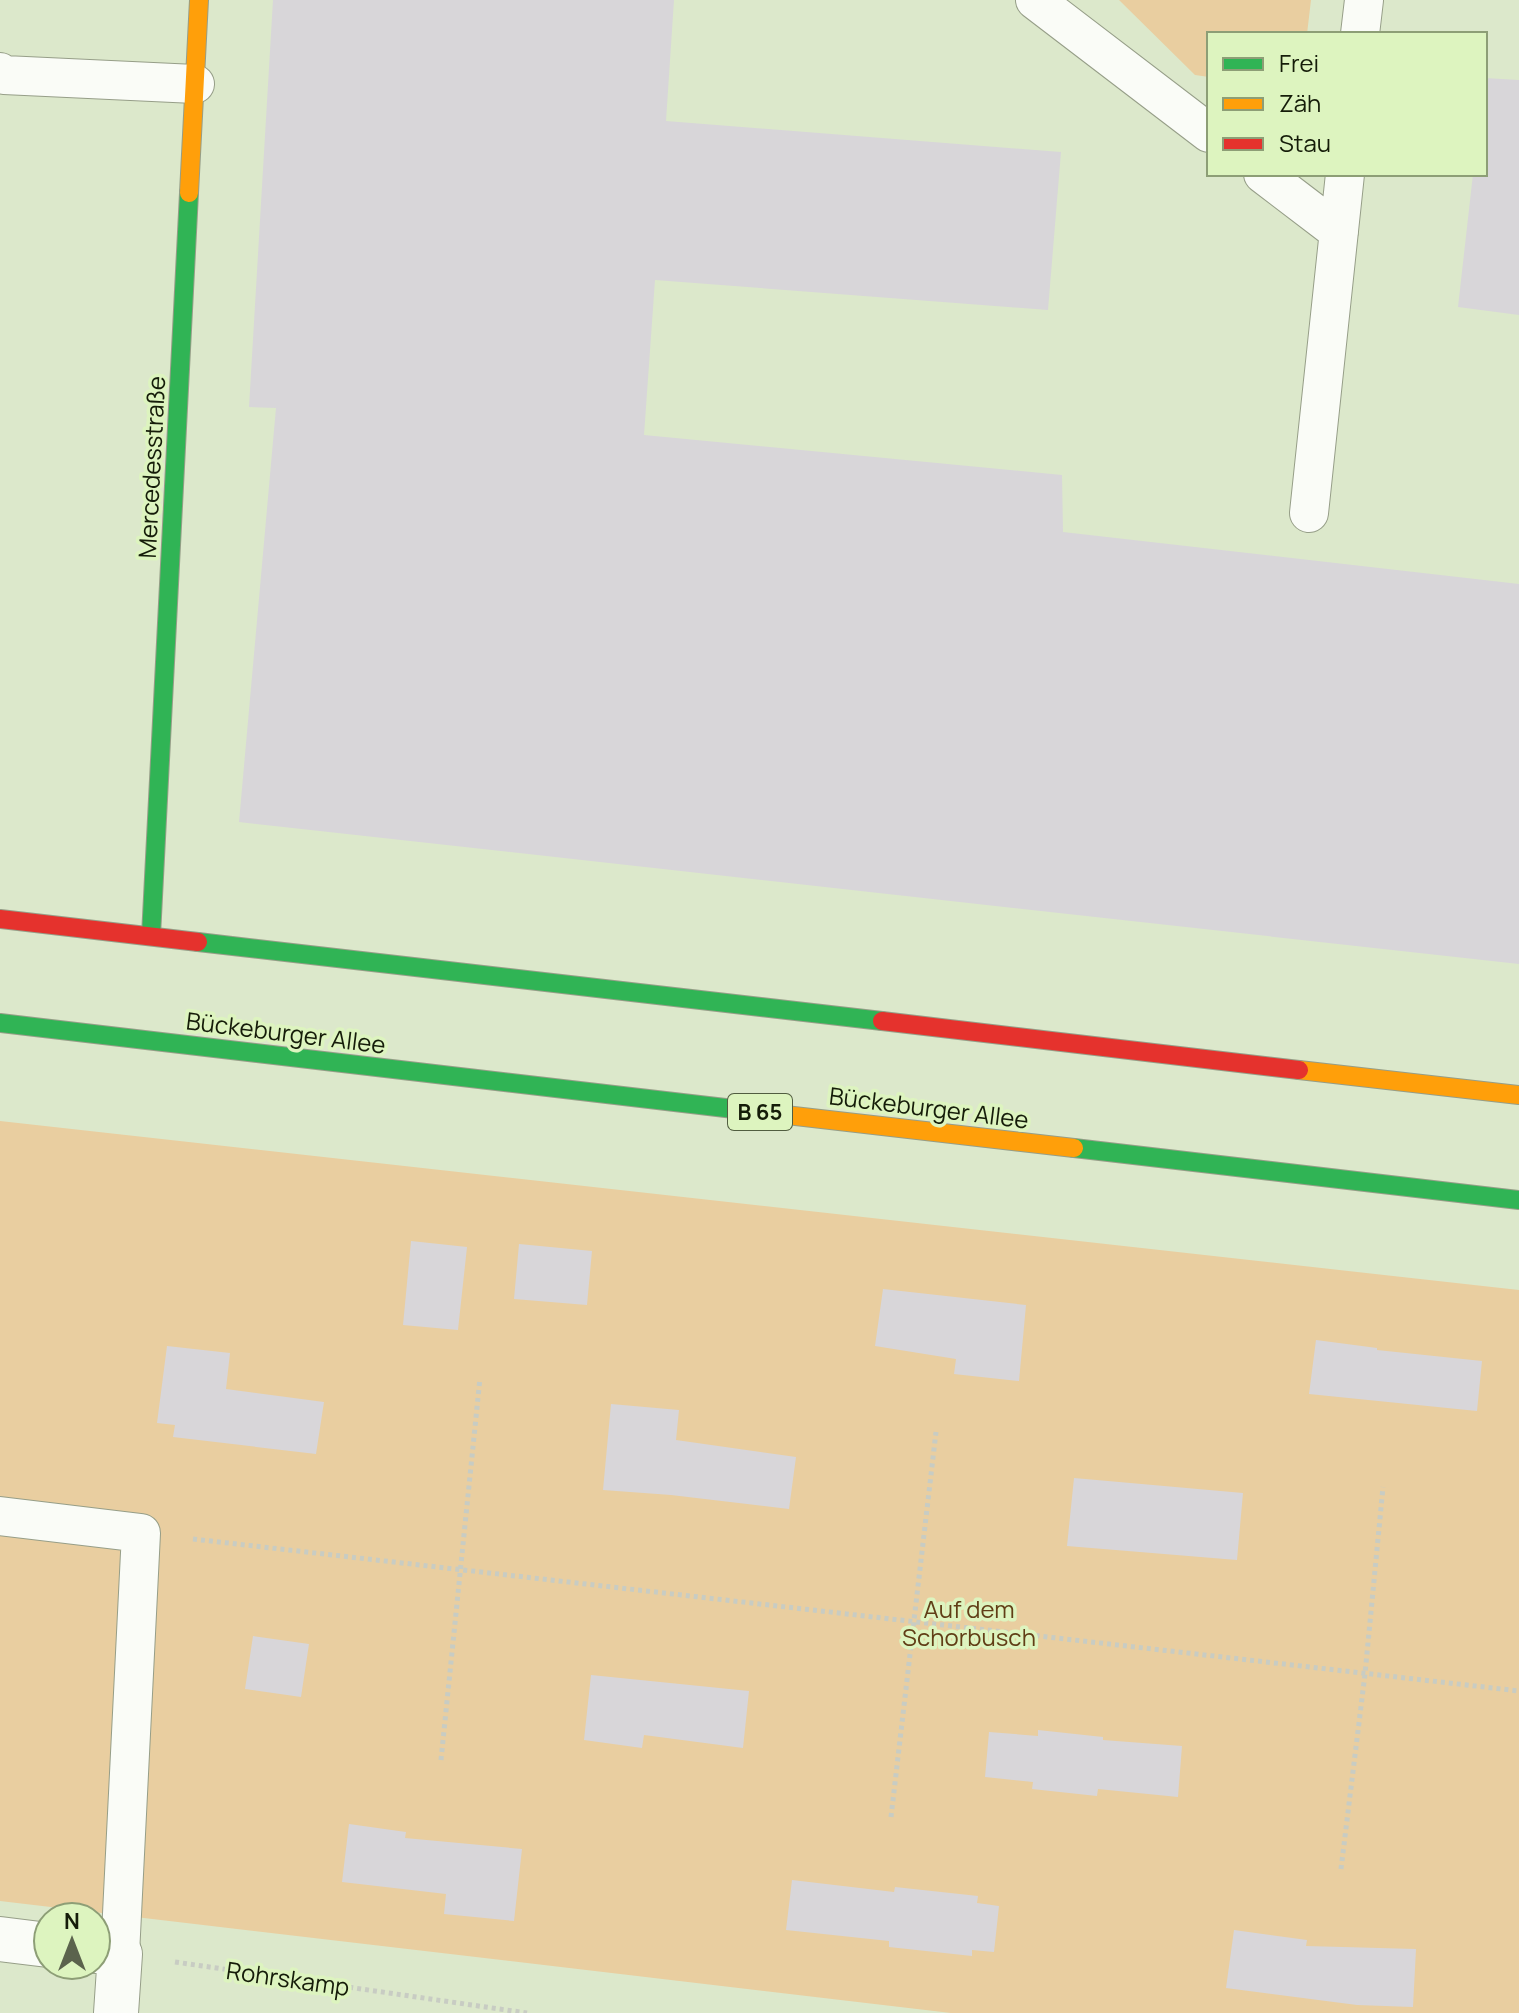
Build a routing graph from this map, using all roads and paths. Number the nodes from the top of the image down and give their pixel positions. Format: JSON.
{"nodes":[{"id":1,"x":199,"y":0,"type":"edge"},
{"id":2,"x":1035,"y":0,"type":"edge"},
{"id":3,"x":1364,"y":0,"type":"edge"},
{"id":4,"x":1360,"y":32,"type":"edge"},
{"id":5,"x":0,"y":72,"type":"edge"},
{"id":6,"x":195,"y":84,"type":"junction"},
{"id":7,"x":1207,"y":131,"type":"edge"},
{"id":8,"x":1266,"y":176,"type":"edge"},
{"id":9,"x":1345,"y":176,"type":"edge"},
{"id":10,"x":1339,"y":232,"type":"junction"},
{"id":11,"x":1309,"y":513,"type":"dead end"},
{"id":12,"x":0,"y":919,"type":"edge"},
{"id":13,"x":151,"y":936,"type":"junction"},
{"id":14,"x":0,"y":1023,"type":"edge"},
{"id":15,"x":1519,"y":1095,"type":"edge"},
{"id":16,"x":1519,"y":1200,"type":"edge"},
{"id":17,"x":480,"y":1378,"type":"dead end"},
{"id":18,"x":936,"y":1432,"type":"dead end"},
{"id":19,"x":1383,"y":1487,"type":"dead end"},
{"id":20,"x":0,"y":1516,"type":"edge"},
{"id":21,"x":141,"y":1533,"type":"junction"},
{"id":22,"x":460,"y":1570,"type":"junction"},
{"id":23,"x":913,"y":1621,"type":"junction"},
{"id":24,"x":1365,"y":1674,"type":"junction"},
{"id":25,"x":1519,"y":1691,"type":"edge"},
{"id":26,"x":441,"y":1760,"type":"dead end"},
{"id":27,"x":891,"y":1817,"type":"dead end"},
{"id":28,"x":1341,"y":1869,"type":"dead end"},
{"id":29,"x":112,"y":1901,"type":"edge"},
{"id":30,"x":0,"y":1939,"type":"edge"},
{"id":31,"x":32,"y":1943,"type":"edge"},
{"id":32,"x":112,"y":1953,"type":"edge"},
{"id":33,"x":112,"y":1981,"type":"edge"},
{"id":34,"x":116,"y":2013,"type":"edge"},
{"id":35,"x":527,"y":2013,"type":"edge"}],
"edges":[{"from":1,"to":6,"type":"main road","name":"Mercedesstraße"},
{"from":2,"to":7,"type":"lane"},
{"from":3,"to":4,"type":"lane"},
{"from":5,"to":6,"type":"lane"},
{"from":6,"to":13,"type":"main road","name":"Mercedesstraße"},
{"from":8,"to":10,"type":"lane"},
{"from":9,"to":10,"type":"lane"},
{"from":10,"to":11,"type":"lane"},
{"from":12,"to":13,"type":"main road"},
{"from":13,"to":15,"type":"main road"},
{"from":14,"to":16,"type":"main road","name":"Bückeburger Allee","number":"B 65"},
{"from":17,"to":22,"type":"path"},
{"from":18,"to":23,"type":"path"},
{"from":19,"to":24,"type":"path"},
{"from":20,"to":21,"type":"lane"},
{"from":21,"to":22,"type":"path"},
{"from":21,"to":29,"type":"lane"},
{"from":22,"to":23,"type":"path"},
{"from":22,"to":26,"type":"path"},
{"from":23,"to":24,"type":"path"},
{"from":23,"to":27,"type":"path"},
{"from":24,"to":25,"type":"path"},
{"from":24,"to":28,"type":"path"},
{"from":30,"to":31,"type":"street"},
{"from":32,"to":35,"type":"path","name":"Rohrskamp"},
{"from":33,"to":34,"type":"street"}]}
